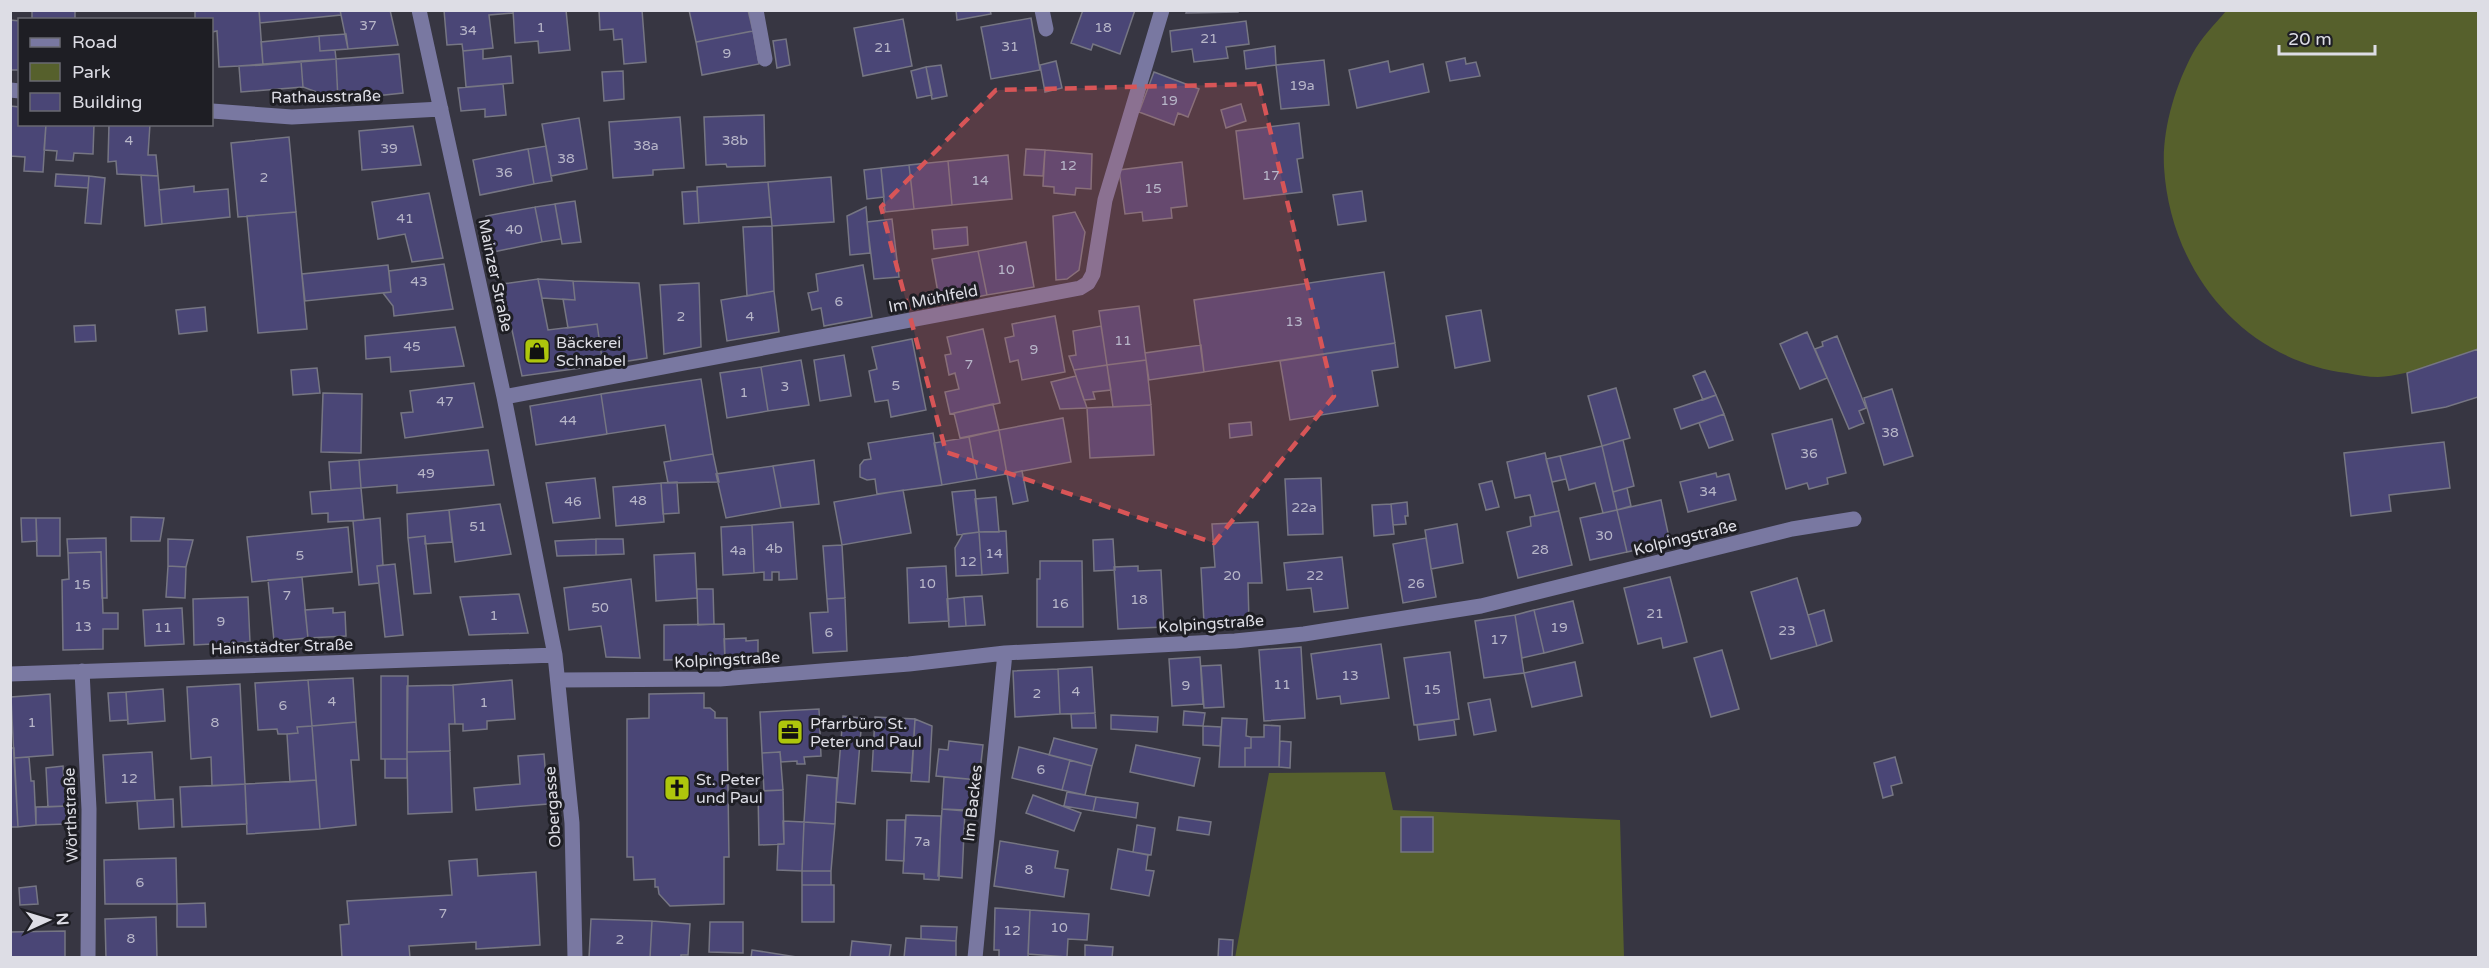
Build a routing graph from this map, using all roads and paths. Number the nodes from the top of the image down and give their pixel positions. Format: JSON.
{"nodes":[{"id":1,"x":419,"y":10,"type":"edge"},
{"id":2,"x":756,"y":10,"type":"edge"},
{"id":3,"x":1042,"y":10,"type":"edge"},
{"id":4,"x":1162,"y":10,"type":"edge"},
{"id":5,"x":1046,"y":29,"type":"dead end"},
{"id":6,"x":765,"y":59,"type":"dead end"},
{"id":7,"x":441,"y":109,"type":"junction"},
{"id":8,"x":213,"y":111,"type":"edge"},
{"id":9,"x":504,"y":397,"type":"junction"},
{"id":10,"x":1854,"y":519,"type":"dead end"},
{"id":11,"x":1005,"y":653,"type":"junction"},
{"id":12,"x":555,"y":655,"type":"junction"},
{"id":13,"x":82,"y":672,"type":"junction"},
{"id":14,"x":10,"y":674,"type":"edge"},
{"id":15,"x":559,"y":680,"type":"junction"},
{"id":16,"x":88,"y":957,"type":"edge"},
{"id":17,"x":575,"y":957,"type":"edge"},
{"id":18,"x":975,"y":957,"type":"edge"}],
"edges":[{"from":1,"to":7,"type":"street","name":"Mainzer Straße"},
{"from":2,"to":6,"type":"street"},
{"from":3,"to":5,"type":"street"},
{"from":4,"to":9,"type":"street","name":"Im Mühlfeld"},
{"from":7,"to":8,"type":"street","name":"Rathausstraße"},
{"from":7,"to":9,"type":"street","name":"Mainzer Straße"},
{"from":9,"to":12,"type":"street","name":"Mainzer Straße"},
{"from":10,"to":11,"type":"street","name":"Kolpingstraße"},
{"from":11,"to":15,"type":"street","name":"Kolpingstraße"},
{"from":11,"to":18,"type":"street","name":"Im Backes"},
{"from":12,"to":13,"type":"street","name":"Hainstädter Straße"},
{"from":12,"to":15,"type":"street","name":"Obergasse"},
{"from":13,"to":14,"type":"street","name":"Hainstädter Straße"},
{"from":13,"to":16,"type":"street","name":"Wörthstraße"},
{"from":15,"to":17,"type":"street","name":"Obergasse"}]}
